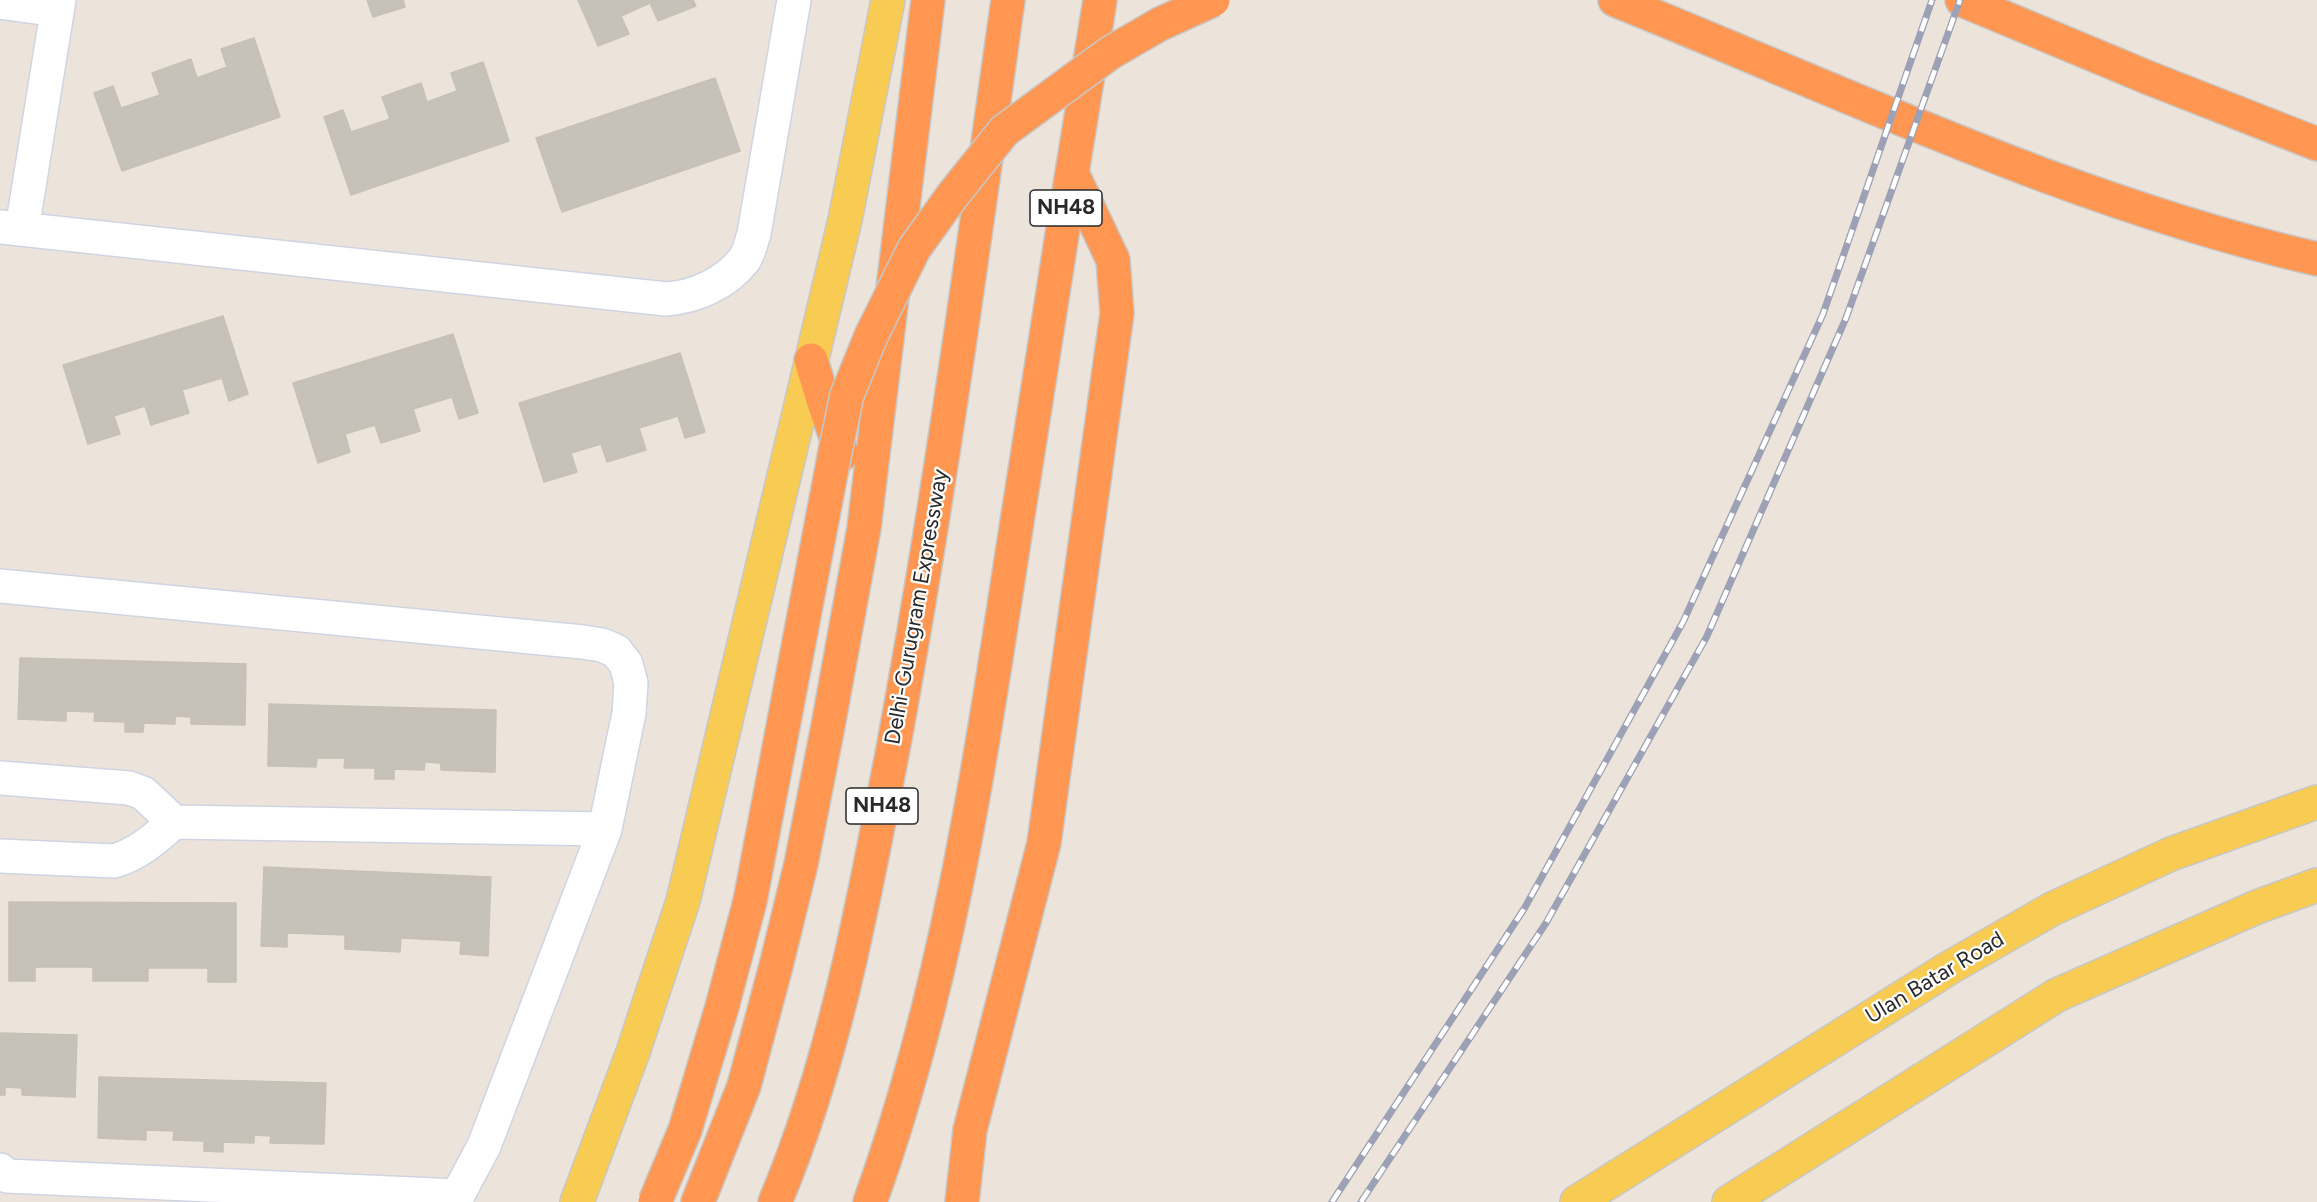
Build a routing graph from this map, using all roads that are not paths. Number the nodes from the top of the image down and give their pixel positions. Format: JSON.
{"nodes":[{"id":1,"x":794,"y":0,"type":"edge"},
{"id":2,"x":888,"y":0,"type":"edge"},
{"id":3,"x":928,"y":0,"type":"edge"},
{"id":4,"x":1008,"y":0,"type":"edge"},
{"id":5,"x":1100,"y":0,"type":"edge"},
{"id":6,"x":1214,"y":0,"type":"edge"},
{"id":7,"x":1615,"y":0,"type":"edge"},
{"id":8,"x":1962,"y":0,"type":"edge"},
{"id":9,"x":0,"y":2,"type":"edge"},
{"id":10,"x":58,"y":5,"type":"edge"},
{"id":11,"x":2317,"y":144,"type":"edge"},
{"id":12,"x":1072,"y":173,"type":"junction"},
{"id":13,"x":11,"y":228,"type":"edge"},
{"id":14,"x":2317,"y":259,"type":"edge"},
{"id":15,"x":811,"y":360,"type":"junction"},
{"id":16,"x":864,"y":528,"type":"junction"},
{"id":17,"x":0,"y":586,"type":"edge"},
{"id":18,"x":0,"y":778,"type":"edge"},
{"id":19,"x":2317,"y":802,"type":"edge"},
{"id":20,"x":174,"y":822,"type":"junction"},
{"id":21,"x":605,"y":830,"type":"junction"},
{"id":22,"x":0,"y":856,"type":"edge"},
{"id":23,"x":2317,"y":885,"type":"edge"},
{"id":24,"x":970,"y":1130,"type":"junction"},
{"id":25,"x":2,"y":1176,"type":"edge"},
{"id":26,"x":456,"y":1199,"type":"edge"},
{"id":27,"x":577,"y":1202,"type":"edge"},
{"id":28,"x":655,"y":1202,"type":"edge"},
{"id":29,"x":698,"y":1202,"type":"edge"},
{"id":30,"x":775,"y":1202,"type":"edge"},
{"id":31,"x":870,"y":1202,"type":"edge"},
{"id":32,"x":948,"y":1202,"type":"edge"},
{"id":33,"x":962,"y":1202,"type":"edge"},
{"id":34,"x":1577,"y":1202,"type":"edge"},
{"id":35,"x":1729,"y":1202,"type":"edge"}],
"edges":[{"from":1,"to":13,"type":"street"},
{"from":2,"to":15,"type":"main road"},
{"from":3,"to":16,"type":"highway"},
{"from":4,"to":30,"type":"highway","name":"Delhi-Gurugram Expressway","number":"NH48"},
{"from":5,"to":12,"type":"highway","number":"NH48"},
{"from":6,"to":28,"type":"highway","bridge":true},
{"from":7,"to":14,"type":"highway"},
{"from":8,"to":11,"type":"highway"},
{"from":9,"to":10,"type":"street"},
{"from":10,"to":13,"type":"street"},
{"from":12,"to":24,"type":"highway"},
{"from":12,"to":31,"type":"highway","number":"NH48"},
{"from":15,"to":16,"type":"highway"},
{"from":15,"to":27,"type":"main road"},
{"from":16,"to":29,"type":"highway"},
{"from":17,"to":21,"type":"street"},
{"from":18,"to":20,"type":"street"},
{"from":19,"to":34,"type":"main road","name":"Ulan Batar Road"},
{"from":20,"to":21,"type":"street"},
{"from":20,"to":22,"type":"street"},
{"from":21,"to":26,"type":"street"},
{"from":23,"to":35,"type":"main road"},
{"from":24,"to":32,"type":"highway"},
{"from":24,"to":33,"type":"highway"},
{"from":25,"to":26,"type":"street"}]}
